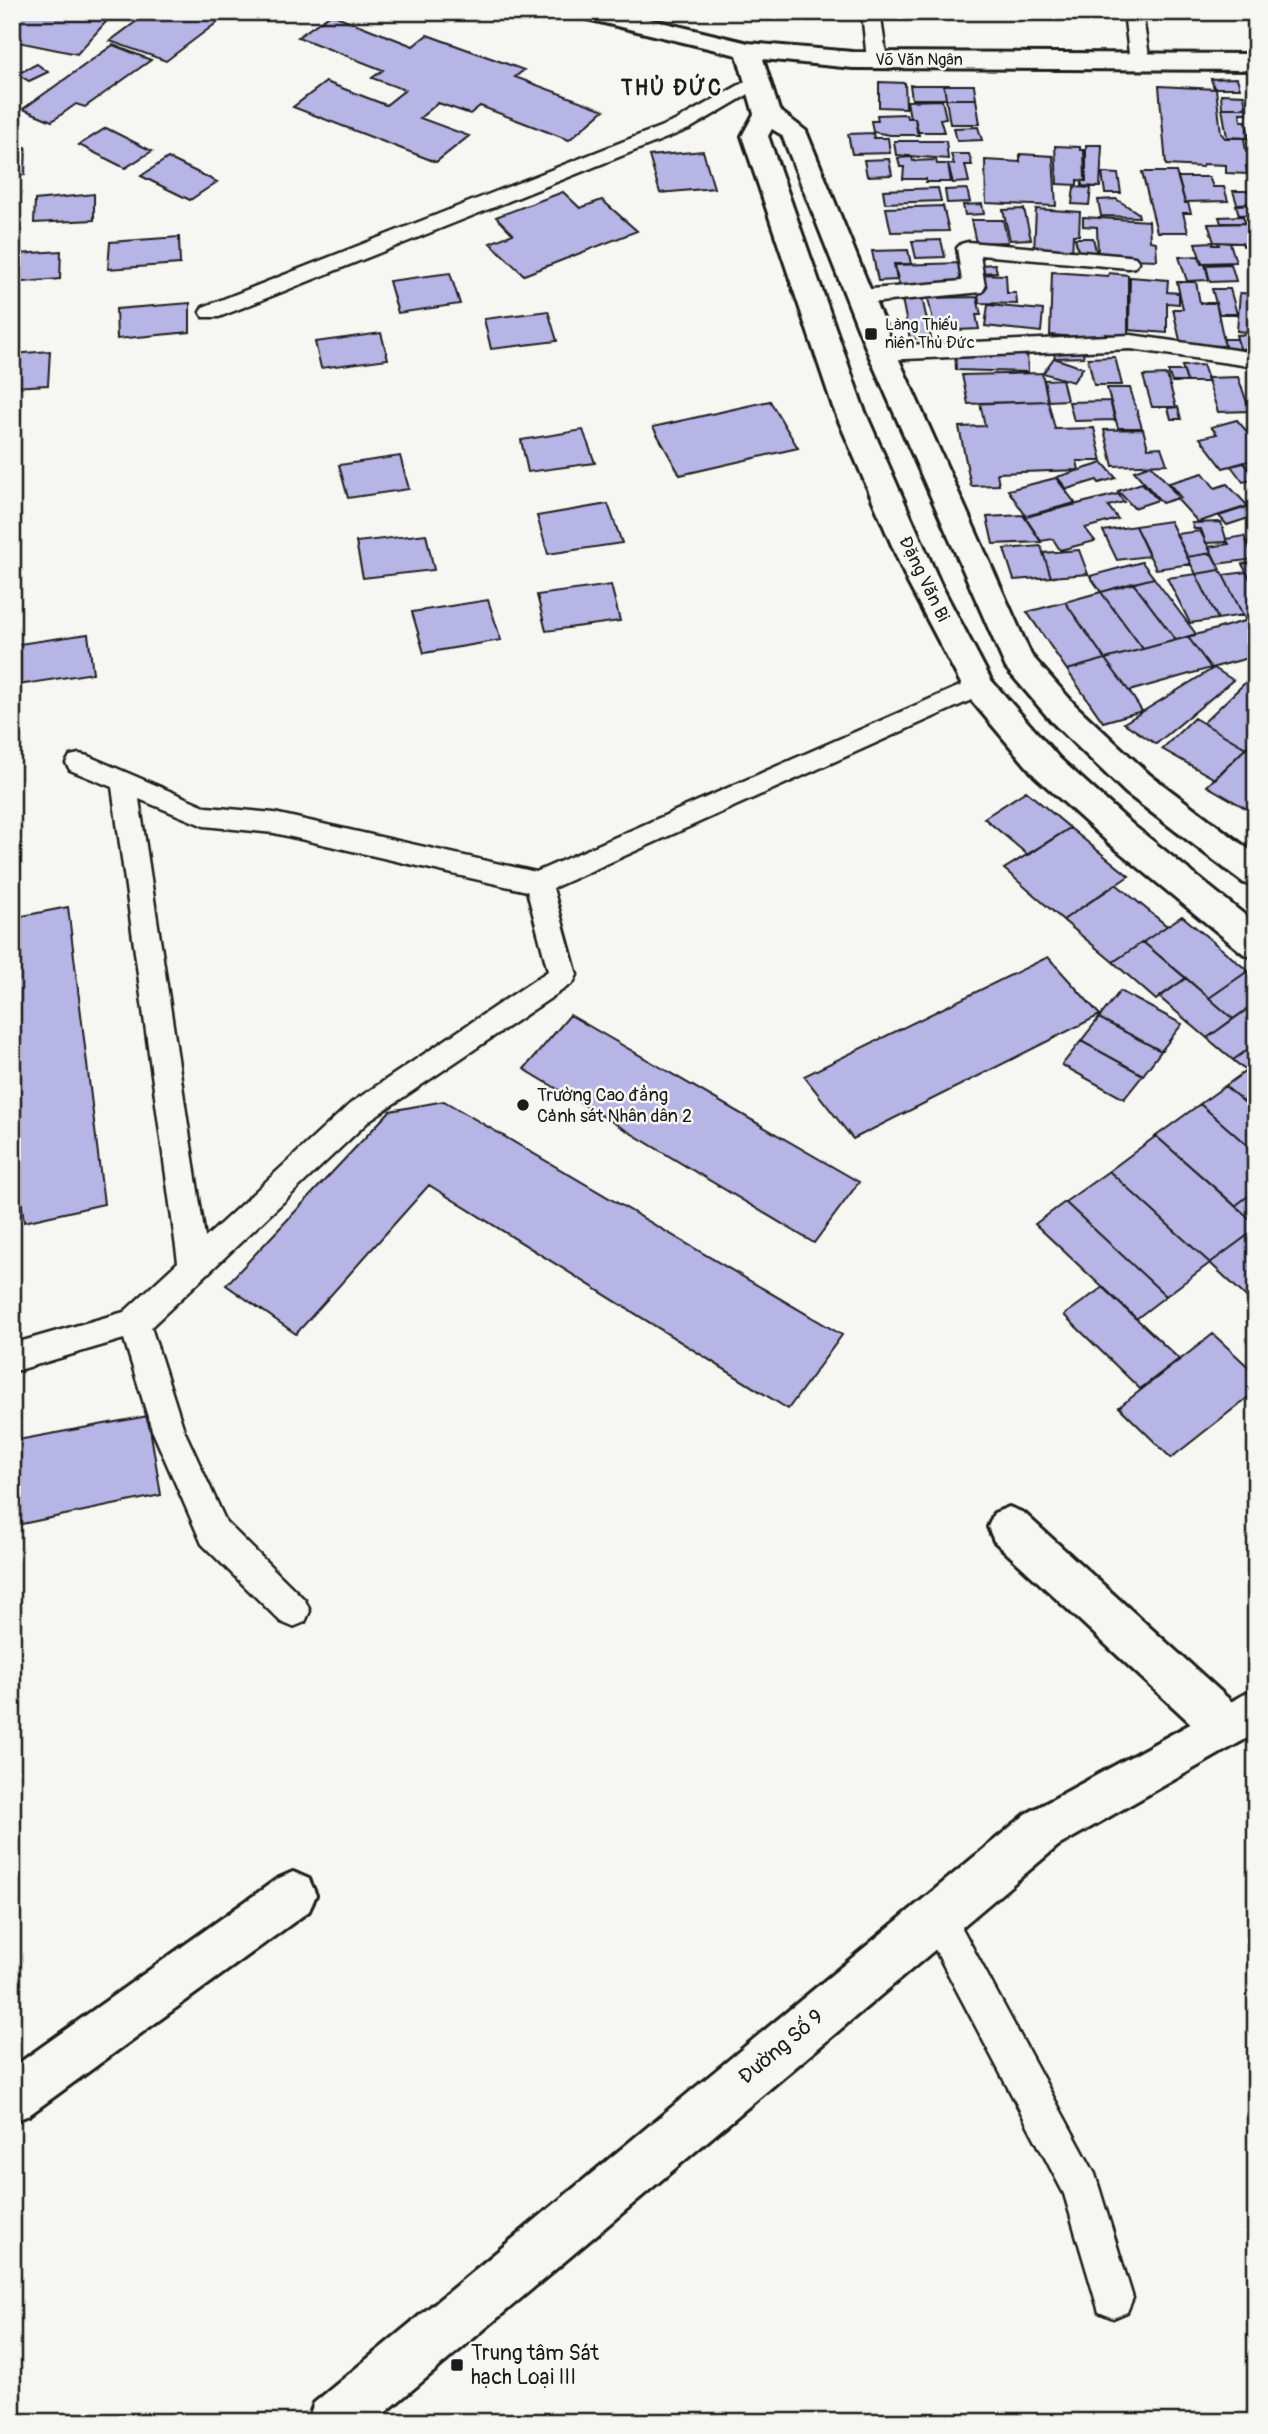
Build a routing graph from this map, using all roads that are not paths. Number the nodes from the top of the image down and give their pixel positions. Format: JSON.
{"nodes":[{"id":1,"x":588,"y":12,"type":"edge"},
{"id":2,"x":871,"y":12,"type":"edge"},
{"id":3,"x":1133,"y":12,"type":"edge"},
{"id":4,"x":748,"y":50,"type":"junction"},
{"id":5,"x":877,"y":60,"type":"junction"},
{"id":6,"x":1140,"y":62,"type":"junction"},
{"id":7,"x":1256,"y":62,"type":"edge"},
{"id":8,"x":757,"y":81,"type":"junction"},
{"id":9,"x":767,"y":114,"type":"junction"},
{"id":10,"x":1129,"y":261,"type":"dead end"},
{"id":11,"x":860,"y":297,"type":"junction"},
{"id":12,"x":211,"y":312,"type":"dead end"},
{"id":13,"x":882,"y":354,"type":"junction"},
{"id":14,"x":1256,"y":360,"type":"edge"},
{"id":15,"x":978,"y":687,"type":"junction"},
{"id":16,"x":79,"y":763,"type":"dead end"},
{"id":17,"x":124,"y":783,"type":"junction"},
{"id":18,"x":1256,"y":874,"type":"edge"},
{"id":19,"x":538,"y":883,"type":"junction"},
{"id":20,"x":1256,"y":944,"type":"edge"},
{"id":21,"x":194,"y":1267,"type":"junction"},
{"id":22,"x":134,"y":1323,"type":"junction"},
{"id":23,"x":12,"y":1358,"type":"edge"},
{"id":24,"x":1009,"y":1527,"type":"dead end"},
{"id":25,"x":293,"y":1611,"type":"dead end"},
{"id":26,"x":1241,"y":1718,"type":"edge"},
{"id":27,"x":293,"y":1895,"type":"dead end"},
{"id":28,"x":936,"y":1917,"type":"junction"},
{"id":29,"x":12,"y":2098,"type":"edge"},
{"id":30,"x":1113,"y":2298,"type":"dead end"},
{"id":31,"x":333,"y":2422,"type":"edge"}],
"edges":[{"from":1,"to":4,"type":"main road","name":"Võ Văn Ngân"},
{"from":2,"to":5,"type":"lane"},
{"from":3,"to":6,"type":"lane"},
{"from":4,"to":5,"type":"main road","name":"Võ Văn Ngân"},
{"from":4,"to":8,"type":"main road"},
{"from":5,"to":6,"type":"main road","name":"Võ Văn Ngân"},
{"from":6,"to":7,"type":"main road","name":"Võ Văn Ngân"},
{"from":8,"to":9,"type":"main road"},
{"from":8,"to":12,"type":"lane"},
{"from":9,"to":11,"type":"main road"},
{"from":9,"to":15,"type":"main road","name":"Đặng Văn Bi"},
{"from":10,"to":11,"type":"lane"},
{"from":11,"to":13,"type":"main road"},
{"from":13,"to":14,"type":"lane"},
{"from":13,"to":18,"type":"main road"},
{"from":15,"to":19,"type":"lane"},
{"from":15,"to":20,"type":"main road","name":"Đặng Văn Bi"},
{"from":16,"to":17,"type":"lane"},
{"from":17,"to":19,"type":"lane"},
{"from":17,"to":21,"type":"lane"},
{"from":19,"to":21,"type":"lane"},
{"from":21,"to":22,"type":"lane"},
{"from":22,"to":23,"type":"lane"},
{"from":22,"to":25,"type":"lane"},
{"from":24,"to":26,"type":"main road"},
{"from":26,"to":28,"type":"main road","name":"Đường Số 9"},
{"from":27,"to":29,"type":"main road"},
{"from":28,"to":30,"type":"lane"},
{"from":28,"to":31,"type":"main road","name":"Đường Số 9"}]}
